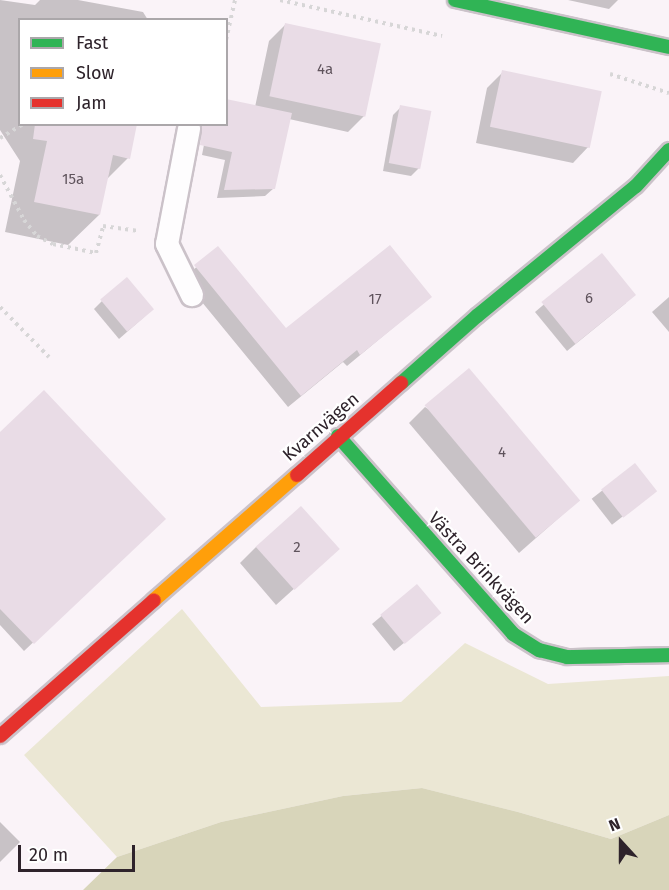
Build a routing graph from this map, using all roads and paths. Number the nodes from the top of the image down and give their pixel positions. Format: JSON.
{"nodes":[{"id":1,"x":234,"y":0,"type":"edge"},
{"id":2,"x":455,"y":0,"type":"edge"},
{"id":3,"x":228,"y":30,"type":"edge"},
{"id":4,"x":669,"y":47,"type":"edge"},
{"id":5,"x":20,"y":126,"type":"edge"},
{"id":6,"x":189,"y":129,"type":"dead end"},
{"id":7,"x":0,"y":138,"type":"edge"},
{"id":8,"x":667,"y":157,"type":"edge"},
{"id":9,"x":0,"y":175,"type":"edge"},
{"id":10,"x":167,"y":244,"type":"junction"},
{"id":11,"x":192,"y":295,"type":"dead end"},
{"id":12,"x":0,"y":307,"type":"edge"},
{"id":13,"x":49,"y":357,"type":"dead end"},
{"id":14,"x":338,"y":436,"type":"junction"},
{"id":15,"x":669,"y":655,"type":"edge"},
{"id":16,"x":0,"y":736,"type":"edge"}],
"edges":[{"from":1,"to":3,"type":"path"},
{"from":2,"to":4,"type":"street"},
{"from":5,"to":7,"type":"path"},
{"from":6,"to":10,"type":"lane"},
{"from":8,"to":14,"type":"street","name":"Kvarnvägen"},
{"from":9,"to":10,"type":"path"},
{"from":10,"to":11,"type":"lane"},
{"from":12,"to":13,"type":"path"},
{"from":14,"to":15,"type":"street","name":"Västra Brinkvägen"},
{"from":14,"to":16,"type":"street","name":"Kvarnvägen"}]}
